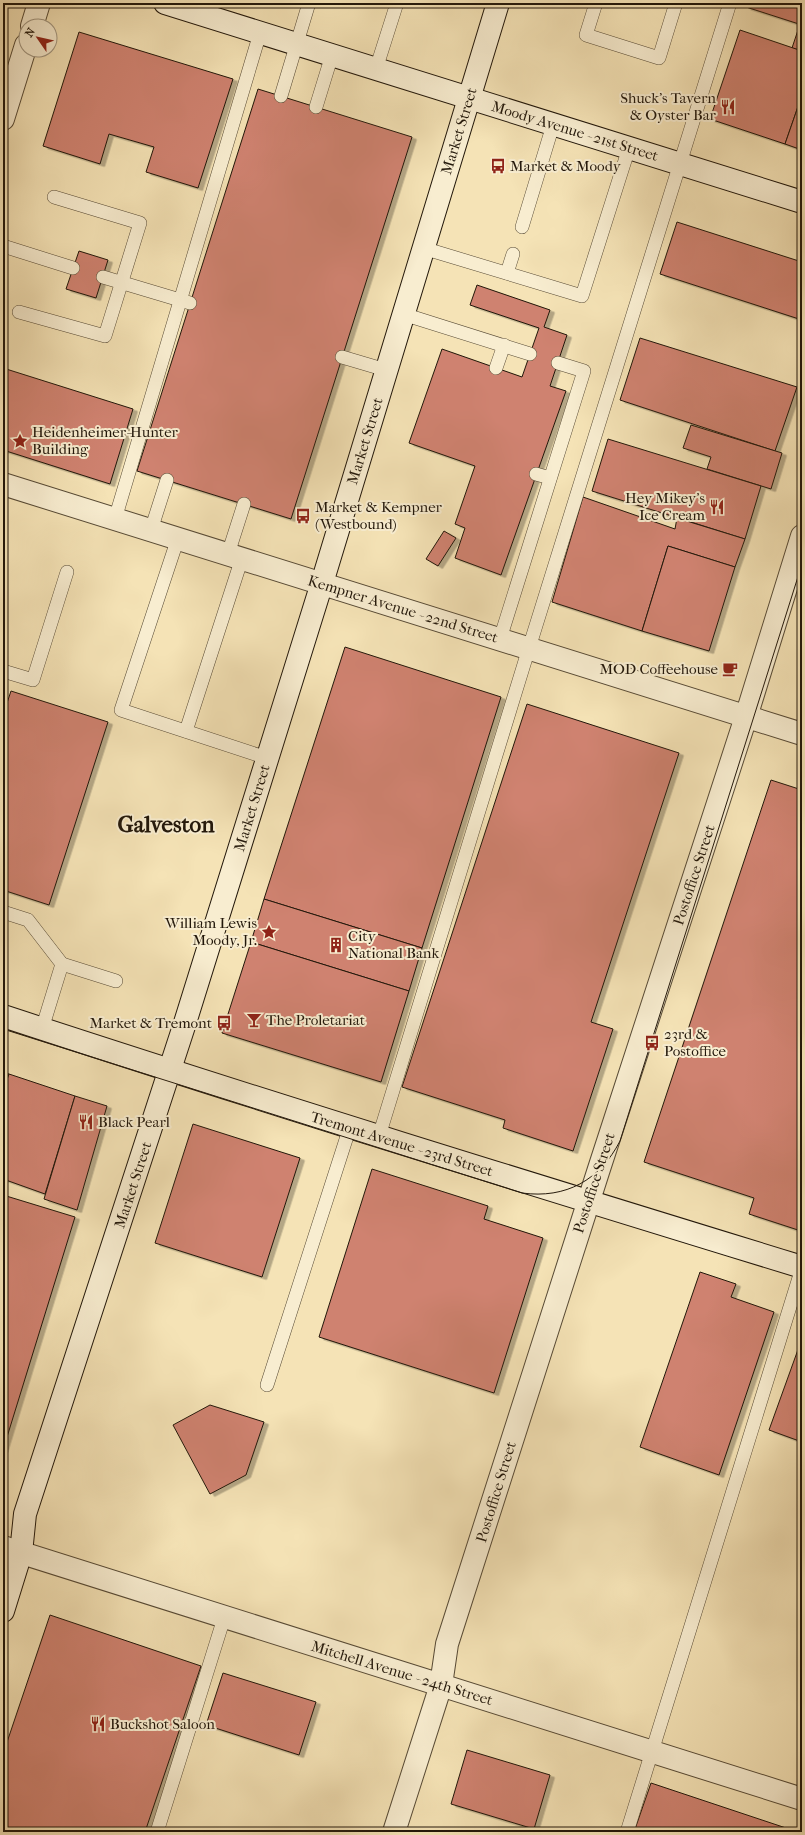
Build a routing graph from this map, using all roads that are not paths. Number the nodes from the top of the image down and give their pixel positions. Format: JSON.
{"nodes":[{"id":1,"x":39,"y":3,"type":"edge"},
{"id":2,"x":165,"y":3,"type":"edge"},
{"id":3,"x":309,"y":3,"type":"edge"},
{"id":4,"x":397,"y":3,"type":"edge"},
{"id":5,"x":498,"y":3,"type":"edge"},
{"id":6,"x":596,"y":3,"type":"edge"},
{"id":7,"x":676,"y":3,"type":"edge"},
{"id":8,"x":730,"y":3,"type":"edge"},
{"id":9,"x":34,"y":18,"type":"edge"},
{"id":10,"x":260,"y":33,"type":"junction"},
{"id":11,"x":297,"y":44,"type":"junction"},
{"id":12,"x":332,"y":55,"type":"junction"},
{"id":13,"x":22,"y":58,"type":"edge"},
{"id":14,"x":376,"y":69,"type":"junction"},
{"id":15,"x":281,"y":96,"type":"dead end"},
{"id":16,"x":468,"y":98,"type":"junction"},
{"id":17,"x":316,"y":107,"type":"dead end"},
{"id":18,"x":3,"y":119,"type":"edge"},
{"id":19,"x":553,"y":125,"type":"junction"},
{"id":20,"x":629,"y":148,"type":"junction"},
{"id":21,"x":680,"y":164,"type":"junction"},
{"id":22,"x":54,"y":197,"type":"dead end"},
{"id":23,"x":802,"y":202,"type":"edge"},
{"id":24,"x":522,"y":227,"type":"dead end"},
{"id":25,"x":3,"y":246,"type":"edge"},
{"id":26,"x":423,"y":248,"type":"junction"},
{"id":27,"x":513,"y":254,"type":"dead end"},
{"id":28,"x":73,"y":268,"type":"dead end"},
{"id":29,"x":507,"y":273,"type":"junction"},
{"id":30,"x":103,"y":277,"type":"dead end"},
{"id":31,"x":122,"y":282,"type":"junction"},
{"id":32,"x":185,"y":302,"type":"junction"},
{"id":33,"x":19,"y":312,"type":"dead end"},
{"id":34,"x":403,"y":314,"type":"junction"},
{"id":35,"x":504,"y":346,"type":"junction"},
{"id":36,"x":530,"y":354,"type":"dead end"},
{"id":37,"x":342,"y":357,"type":"dead end"},
{"id":38,"x":558,"y":362,"type":"dead end"},
{"id":39,"x":496,"y":368,"type":"dead end"},
{"id":40,"x":386,"y":370,"type":"junction"},
{"id":41,"x":536,"y":474,"type":"dead end"},
{"id":42,"x":550,"y":478,"type":"junction"},
{"id":43,"x":166,"y":480,"type":"dead end"},
{"id":44,"x":3,"y":484,"type":"edge"},
{"id":45,"x":244,"y":504,"type":"dead end"},
{"id":46,"x":115,"y":519,"type":"junction"},
{"id":47,"x":151,"y":530,"type":"junction"},
{"id":48,"x":802,"y":536,"type":"edge"},
{"id":49,"x":178,"y":538,"type":"junction"},
{"id":50,"x":235,"y":556,"type":"junction"},
{"id":51,"x":67,"y":572,"type":"dead end"},
{"id":52,"x":322,"y":584,"type":"junction"},
{"id":53,"x":500,"y":639,"type":"junction"},
{"id":54,"x":529,"y":648,"type":"junction"},
{"id":55,"x":3,"y":671,"type":"edge"},
{"id":56,"x":746,"y":717,"type":"junction"},
{"id":57,"x":186,"y":731,"type":"junction"},
{"id":58,"x":802,"y":734,"type":"edge"},
{"id":59,"x":267,"y":758,"type":"junction"},
{"id":60,"x":3,"y":912,"type":"edge"},
{"id":61,"x":62,"y":964,"type":"junction"},
{"id":62,"x":116,"y":981,"type":"dead end"},
{"id":63,"x":3,"y":1016,"type":"edge"},
{"id":64,"x":42,"y":1029,"type":"junction"},
{"id":65,"x":170,"y":1071,"type":"junction"},
{"id":66,"x":350,"y":1127,"type":"junction"},
{"id":67,"x":380,"y":1136,"type":"junction"},
{"id":68,"x":588,"y":1202,"type":"junction"},
{"id":69,"x":802,"y":1268,"type":"edge"},
{"id":70,"x":267,"y":1385,"type":"dead end"},
{"id":71,"x":12,"y":1550,"type":"edge"},
{"id":72,"x":3,"y":1611,"type":"edge"},
{"id":73,"x":224,"y":1618,"type":"junction"},
{"id":74,"x":441,"y":1685,"type":"junction"},
{"id":75,"x":652,"y":1751,"type":"junction"},
{"id":76,"x":802,"y":1799,"type":"edge"},
{"id":77,"x":157,"y":1832,"type":"edge"},
{"id":78,"x":394,"y":1832,"type":"edge"},
{"id":79,"x":627,"y":1832,"type":"edge"}],
"edges":[{"from":1,"to":9,"type":"street"},
{"from":2,"to":10,"type":"street","name":"Moody Avenue - 21st Street"},
{"from":3,"to":11,"type":"lane"},
{"from":4,"to":14,"type":"lane"},
{"from":5,"to":16,"type":"street","name":"Market Street"},
{"from":6,"to":7,"type":"lane"},
{"from":8,"to":21,"type":"lane"},
{"from":10,"to":11,"type":"street","name":"Moody Avenue - 21st Street"},
{"from":10,"to":32,"type":"lane"},
{"from":11,"to":12,"type":"street","name":"Moody Avenue - 21st Street"},
{"from":11,"to":15,"type":"lane"},
{"from":12,"to":14,"type":"street","name":"Moody Avenue - 21st Street"},
{"from":12,"to":17,"type":"lane"},
{"from":13,"to":18,"type":"street"},
{"from":14,"to":16,"type":"street","name":"Moody Avenue - 21st Street"},
{"from":16,"to":19,"type":"street","name":"Moody Avenue - 21st Street"},
{"from":16,"to":26,"type":"street","name":"Market Street"},
{"from":19,"to":20,"type":"street","name":"Moody Avenue - 21st Street"},
{"from":19,"to":24,"type":"lane"},
{"from":20,"to":21,"type":"street","name":"Moody Avenue - 21st Street"},
{"from":20,"to":29,"type":"lane"},
{"from":21,"to":23,"type":"street","name":"Moody Avenue - 21st Street"},
{"from":21,"to":54,"type":"lane"},
{"from":22,"to":31,"type":"lane"},
{"from":25,"to":28,"type":"lane"},
{"from":26,"to":29,"type":"lane"},
{"from":26,"to":34,"type":"street","name":"Market Street"},
{"from":27,"to":29,"type":"lane"},
{"from":30,"to":31,"type":"lane"},
{"from":31,"to":32,"type":"lane"},
{"from":31,"to":33,"type":"lane"},
{"from":32,"to":46,"type":"lane"},
{"from":34,"to":35,"type":"lane"},
{"from":34,"to":40,"type":"street","name":"Market Street"},
{"from":35,"to":36,"type":"lane"},
{"from":35,"to":39,"type":"lane"},
{"from":37,"to":40,"type":"lane"},
{"from":38,"to":42,"type":"lane"},
{"from":40,"to":52,"type":"street","name":"Market Street"},
{"from":41,"to":42,"type":"lane"},
{"from":42,"to":53,"type":"lane"},
{"from":43,"to":47,"type":"lane"},
{"from":44,"to":46,"type":"street","name":"Kempner Avenue - 22nd Street"},
{"from":45,"to":50,"type":"lane"},
{"from":46,"to":47,"type":"street","name":"Kempner Avenue - 22nd Street"},
{"from":47,"to":49,"type":"street","name":"Kempner Avenue - 22nd Street"},
{"from":48,"to":56,"type":"street","name":"Postoffice Street"},
{"from":49,"to":50,"type":"street","name":"Kempner Avenue - 22nd Street"},
{"from":49,"to":57,"type":"lane"},
{"from":50,"to":52,"type":"street","name":"Kempner Avenue - 22nd Street"},
{"from":50,"to":57,"type":"lane"},
{"from":51,"to":55,"type":"lane"},
{"from":52,"to":53,"type":"street","name":"Kempner Avenue - 22nd Street"},
{"from":52,"to":59,"type":"street","name":"Market Street"},
{"from":53,"to":54,"type":"street","name":"Kempner Avenue - 22nd Street"},
{"from":54,"to":56,"type":"street","name":"Kempner Avenue - 22nd Street"},
{"from":54,"to":67,"type":"lane"},
{"from":56,"to":58,"type":"street","name":"Kempner Avenue - 22nd Street"},
{"from":56,"to":68,"type":"street","name":"Postoffice Street"},
{"from":57,"to":59,"type":"lane"},
{"from":59,"to":65,"type":"street","name":"Market Street"},
{"from":60,"to":61,"type":"lane"},
{"from":61,"to":62,"type":"lane"},
{"from":61,"to":64,"type":"lane"},
{"from":63,"to":64,"type":"street","name":"Tremont Avenue - 23rd Street"},
{"from":64,"to":65,"type":"street","name":"Tremont Avenue - 23rd Street"},
{"from":65,"to":66,"type":"street","name":"Tremont Avenue - 23rd Street"},
{"from":65,"to":71,"type":"street","name":"Market Street"},
{"from":66,"to":67,"type":"street","name":"Tremont Avenue - 23rd Street"},
{"from":66,"to":70,"type":"lane"},
{"from":67,"to":68,"type":"street","name":"Tremont Avenue - 23rd Street"},
{"from":68,"to":69,"type":"street","name":"Tremont Avenue - 23rd Street"},
{"from":68,"to":74,"type":"street","name":"Postoffice Street"},
{"from":69,"to":75,"type":"lane"},
{"from":71,"to":72,"type":"street","name":"Market Street"},
{"from":71,"to":73,"type":"street","name":"Mitchell Avenue - 24th Street"},
{"from":73,"to":74,"type":"street","name":"Mitchell Avenue - 24th Street"},
{"from":73,"to":77,"type":"lane"},
{"from":74,"to":75,"type":"street","name":"Mitchell Avenue - 24th Street"},
{"from":74,"to":78,"type":"street","name":"Postoffice Street"},
{"from":75,"to":76,"type":"street","name":"Mitchell Avenue - 24th Street"},
{"from":75,"to":79,"type":"lane"}]}
